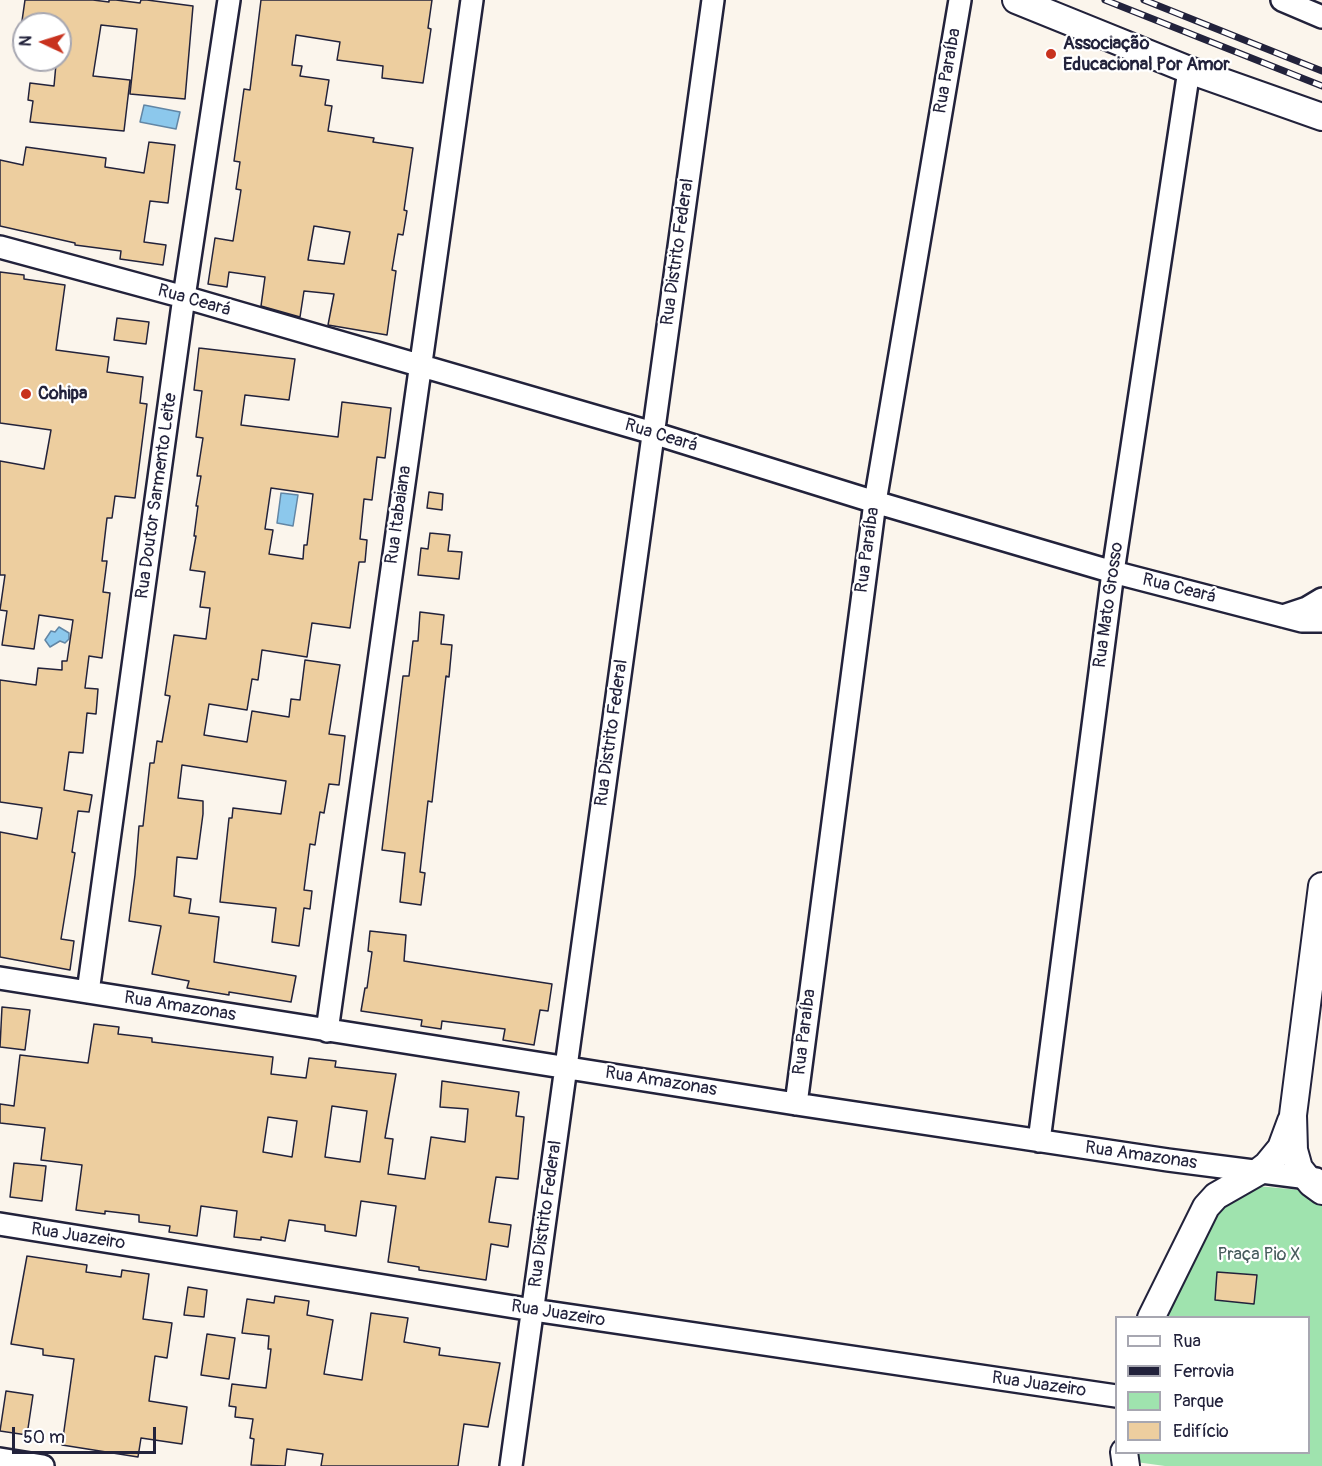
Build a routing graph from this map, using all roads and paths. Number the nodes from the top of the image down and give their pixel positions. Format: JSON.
{"nodes":[{"id":1,"x":230,"y":0,"type":"edge"},
{"id":2,"x":472,"y":0,"type":"edge"},
{"id":3,"x":713,"y":0,"type":"edge"},
{"id":4,"x":960,"y":0,"type":"edge"},
{"id":5,"x":1016,"y":0,"type":"edge"},
{"id":6,"x":1282,"y":0,"type":"edge"},
{"id":7,"x":1322,"y":17,"type":"edge"},
{"id":8,"x":1189,"y":70,"type":"junction"},
{"id":9,"x":1322,"y":117,"type":"edge"},
{"id":10,"x":0,"y":247,"type":"edge"},
{"id":11,"x":184,"y":297,"type":"junction"},
{"id":12,"x":420,"y":367,"type":"junction"},
{"id":13,"x":653,"y":433,"type":"junction"},
{"id":14,"x":875,"y":502,"type":"junction"},
{"id":15,"x":1113,"y":572,"type":"junction"},
{"id":16,"x":1322,"y":599,"type":"edge"},
{"id":17,"x":1283,"y":616,"type":"junction"},
{"id":18,"x":1322,"y":621,"type":"edge"},
{"id":19,"x":1322,"y":886,"type":"edge"},
{"id":20,"x":0,"y":978,"type":"edge"},
{"id":21,"x":88,"y":992,"type":"junction"},
{"id":22,"x":327,"y":1031,"type":"junction"},
{"id":23,"x":566,"y":1066,"type":"junction"},
{"id":24,"x":796,"y":1104,"type":"junction"},
{"id":25,"x":1293,"y":1115,"type":"junction"},
{"id":26,"x":1039,"y":1141,"type":"junction"},
{"id":27,"x":1258,"y":1172,"type":"junction"},
{"id":28,"x":1317,"y":1183,"type":"edge"},
{"id":29,"x":0,"y":1224,"type":"edge"},
{"id":30,"x":533,"y":1310,"type":"junction"},
{"id":31,"x":1152,"y":1316,"type":"edge"},
{"id":32,"x":1115,"y":1396,"type":"edge"},
{"id":33,"x":0,"y":1459,"type":"edge"},
{"id":34,"x":43,"y":1466,"type":"edge"},
{"id":35,"x":511,"y":1466,"type":"edge"}],
"edges":[{"from":1,"to":11,"type":"street","name":"Rua Doutor Sarmento Leite"},
{"from":2,"to":12,"type":"street","name":"Rua Itabaiana"},
{"from":3,"to":13,"type":"street","name":"Rua Distrito Federal"},
{"from":4,"to":14,"type":"street","name":"Rua Paraíba"},
{"from":5,"to":8,"type":"main road"},
{"from":6,"to":7,"type":"street"},
{"from":8,"to":9,"type":"main road"},
{"from":8,"to":15,"type":"street","name":"Rua Mato Grosso"},
{"from":10,"to":11,"type":"street","name":"Rua Ceará"},
{"from":11,"to":12,"type":"street","name":"Rua Ceará"},
{"from":11,"to":21,"type":"street","name":"Rua Doutor Sarmento Leite"},
{"from":12,"to":13,"type":"street","name":"Rua Ceará"},
{"from":12,"to":22,"type":"street","name":"Rua Itabaiana"},
{"from":13,"to":14,"type":"street","name":"Rua Ceará"},
{"from":13,"to":23,"type":"street","name":"Rua Distrito Federal"},
{"from":14,"to":15,"type":"street","name":"Rua Ceará"},
{"from":14,"to":24,"type":"street","name":"Rua Paraíba"},
{"from":15,"to":17,"type":"street","name":"Rua Ceará"},
{"from":15,"to":26,"type":"street","name":"Rua Mato Grosso"},
{"from":16,"to":17,"type":"street"},
{"from":17,"to":18,"type":"street","name":"Rua Ceará"},
{"from":19,"to":25,"type":"main road"},
{"from":20,"to":21,"type":"street","name":"Rua Amazonas"},
{"from":21,"to":22,"type":"street","name":"Rua Amazonas"},
{"from":22,"to":23,"type":"street","name":"Rua Amazonas"},
{"from":23,"to":24,"type":"street","name":"Rua Amazonas"},
{"from":23,"to":30,"type":"street","name":"Rua Distrito Federal"},
{"from":24,"to":26,"type":"street","name":"Rua Amazonas"},
{"from":25,"to":27,"type":"main road"},
{"from":25,"to":28,"type":"main road"},
{"from":26,"to":27,"type":"street","name":"Rua Amazonas"},
{"from":27,"to":28,"type":"street","name":"Rua Amazonas"},
{"from":27,"to":31,"type":"main road"},
{"from":29,"to":30,"type":"street","name":"Rua Juazeiro"},
{"from":30,"to":32,"type":"street","name":"Rua Juazeiro"},
{"from":30,"to":35,"type":"street","name":"Rua Distrito Federal"},
{"from":33,"to":34,"type":"street"}]}
